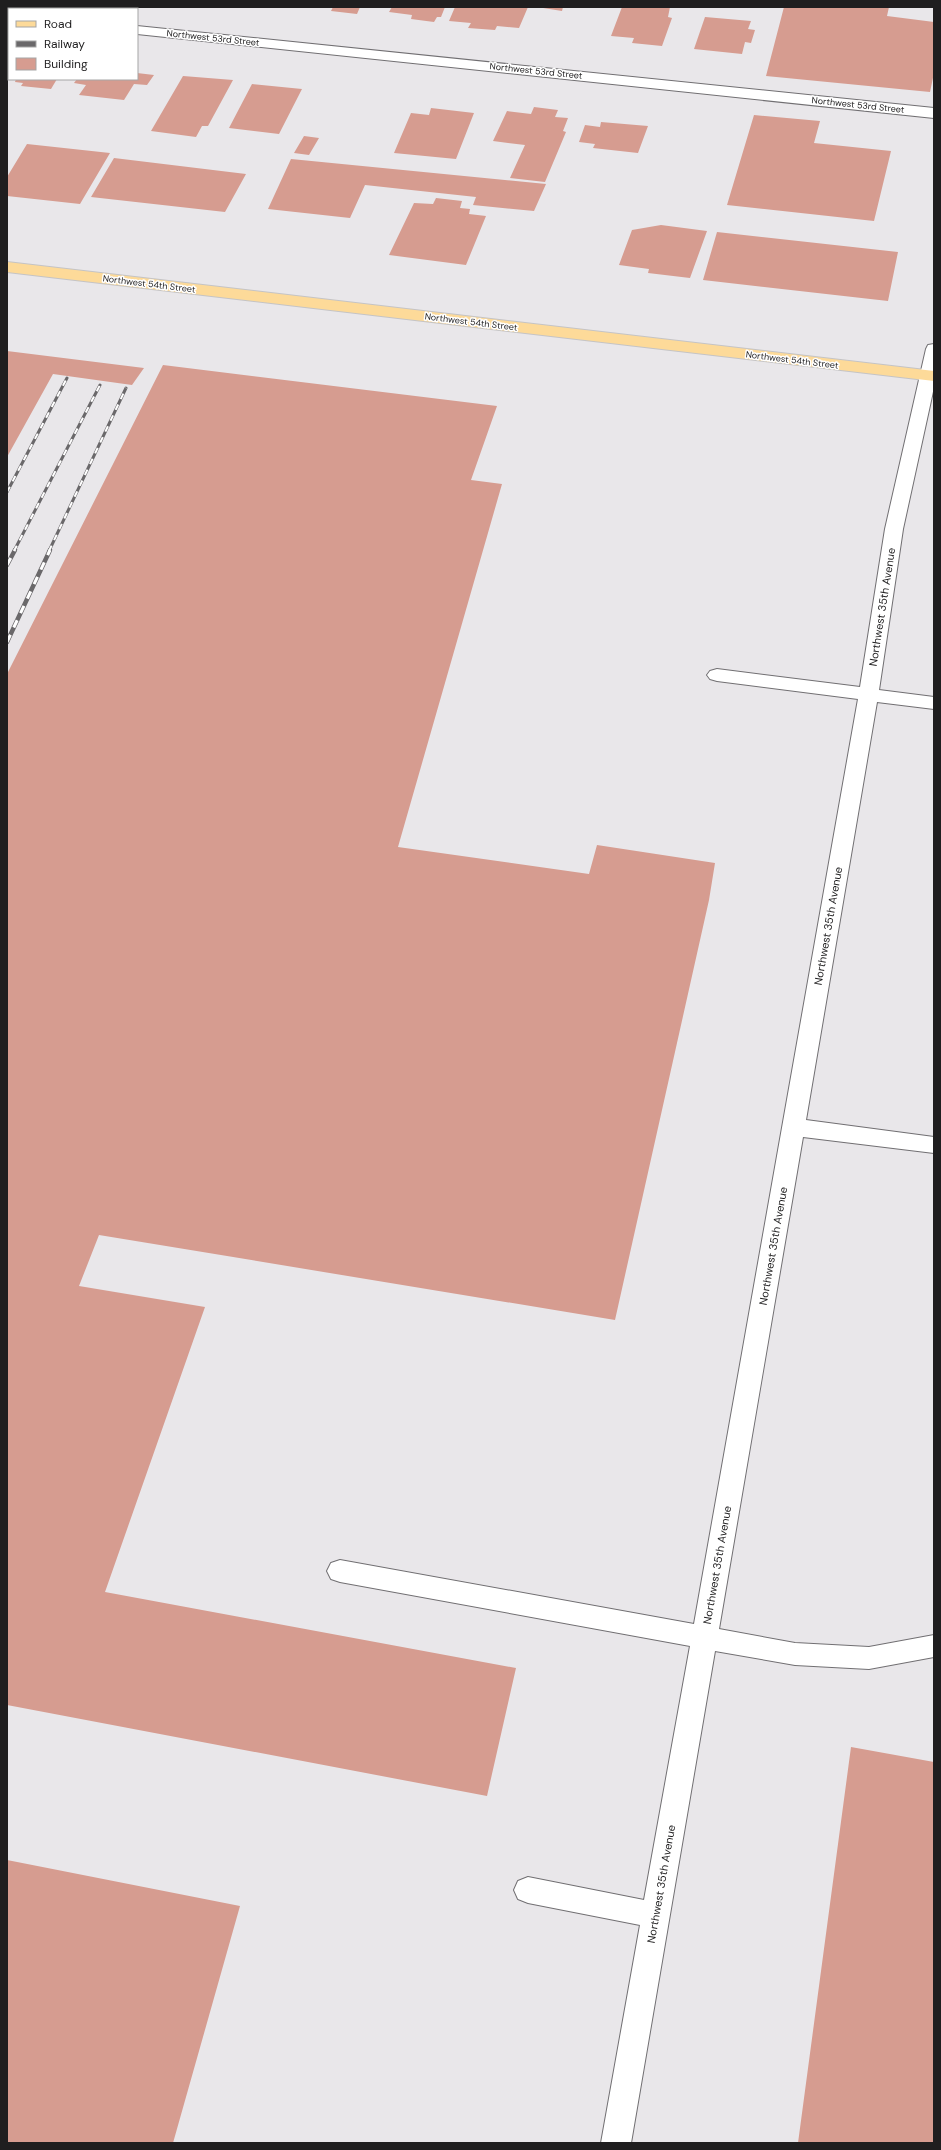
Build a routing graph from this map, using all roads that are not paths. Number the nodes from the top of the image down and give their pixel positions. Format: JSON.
{"nodes":[{"id":1,"x":138,"y":30,"type":"edge"},
{"id":2,"x":934,"y":113,"type":"edge"},
{"id":3,"x":7,"y":267,"type":"edge"},
{"id":4,"x":934,"y":349,"type":"edge"},
{"id":5,"x":932,"y":376,"type":"edge"},
{"id":6,"x":717,"y":675,"type":"dead end"},
{"id":7,"x":869,"y":694,"type":"junction"},
{"id":8,"x":934,"y":703,"type":"edge"},
{"id":9,"x":794,"y":1127,"type":"junction"},
{"id":10,"x":934,"y":1145,"type":"edge"},
{"id":11,"x":340,"y":1571,"type":"dead end"},
{"id":12,"x":704,"y":1638,"type":"junction"},
{"id":13,"x":934,"y":1646,"type":"edge"},
{"id":14,"x":528,"y":1890,"type":"dead end"},
{"id":15,"x":655,"y":1915,"type":"junction"},
{"id":16,"x":616,"y":2143,"type":"edge"}],
"edges":[{"from":1,"to":2,"type":"street","name":"Northwest 53rd Street"},
{"from":3,"to":5,"type":"main road","name":"Northwest 54th Street"},
{"from":4,"to":5,"type":"street","name":"Northwest 35th Avenue"},
{"from":5,"to":7,"type":"street","name":"Northwest 35th Avenue"},
{"from":6,"to":7,"type":"street"},
{"from":7,"to":8,"type":"street"},
{"from":7,"to":9,"type":"street","name":"Northwest 35th Avenue"},
{"from":9,"to":10,"type":"street"},
{"from":9,"to":12,"type":"street","name":"Northwest 35th Avenue"},
{"from":11,"to":12,"type":"street"},
{"from":12,"to":13,"type":"street"},
{"from":12,"to":15,"type":"street","name":"Northwest 35th Avenue"},
{"from":14,"to":15,"type":"street"},
{"from":15,"to":16,"type":"street","name":"Northwest 35th Avenue"}]}
